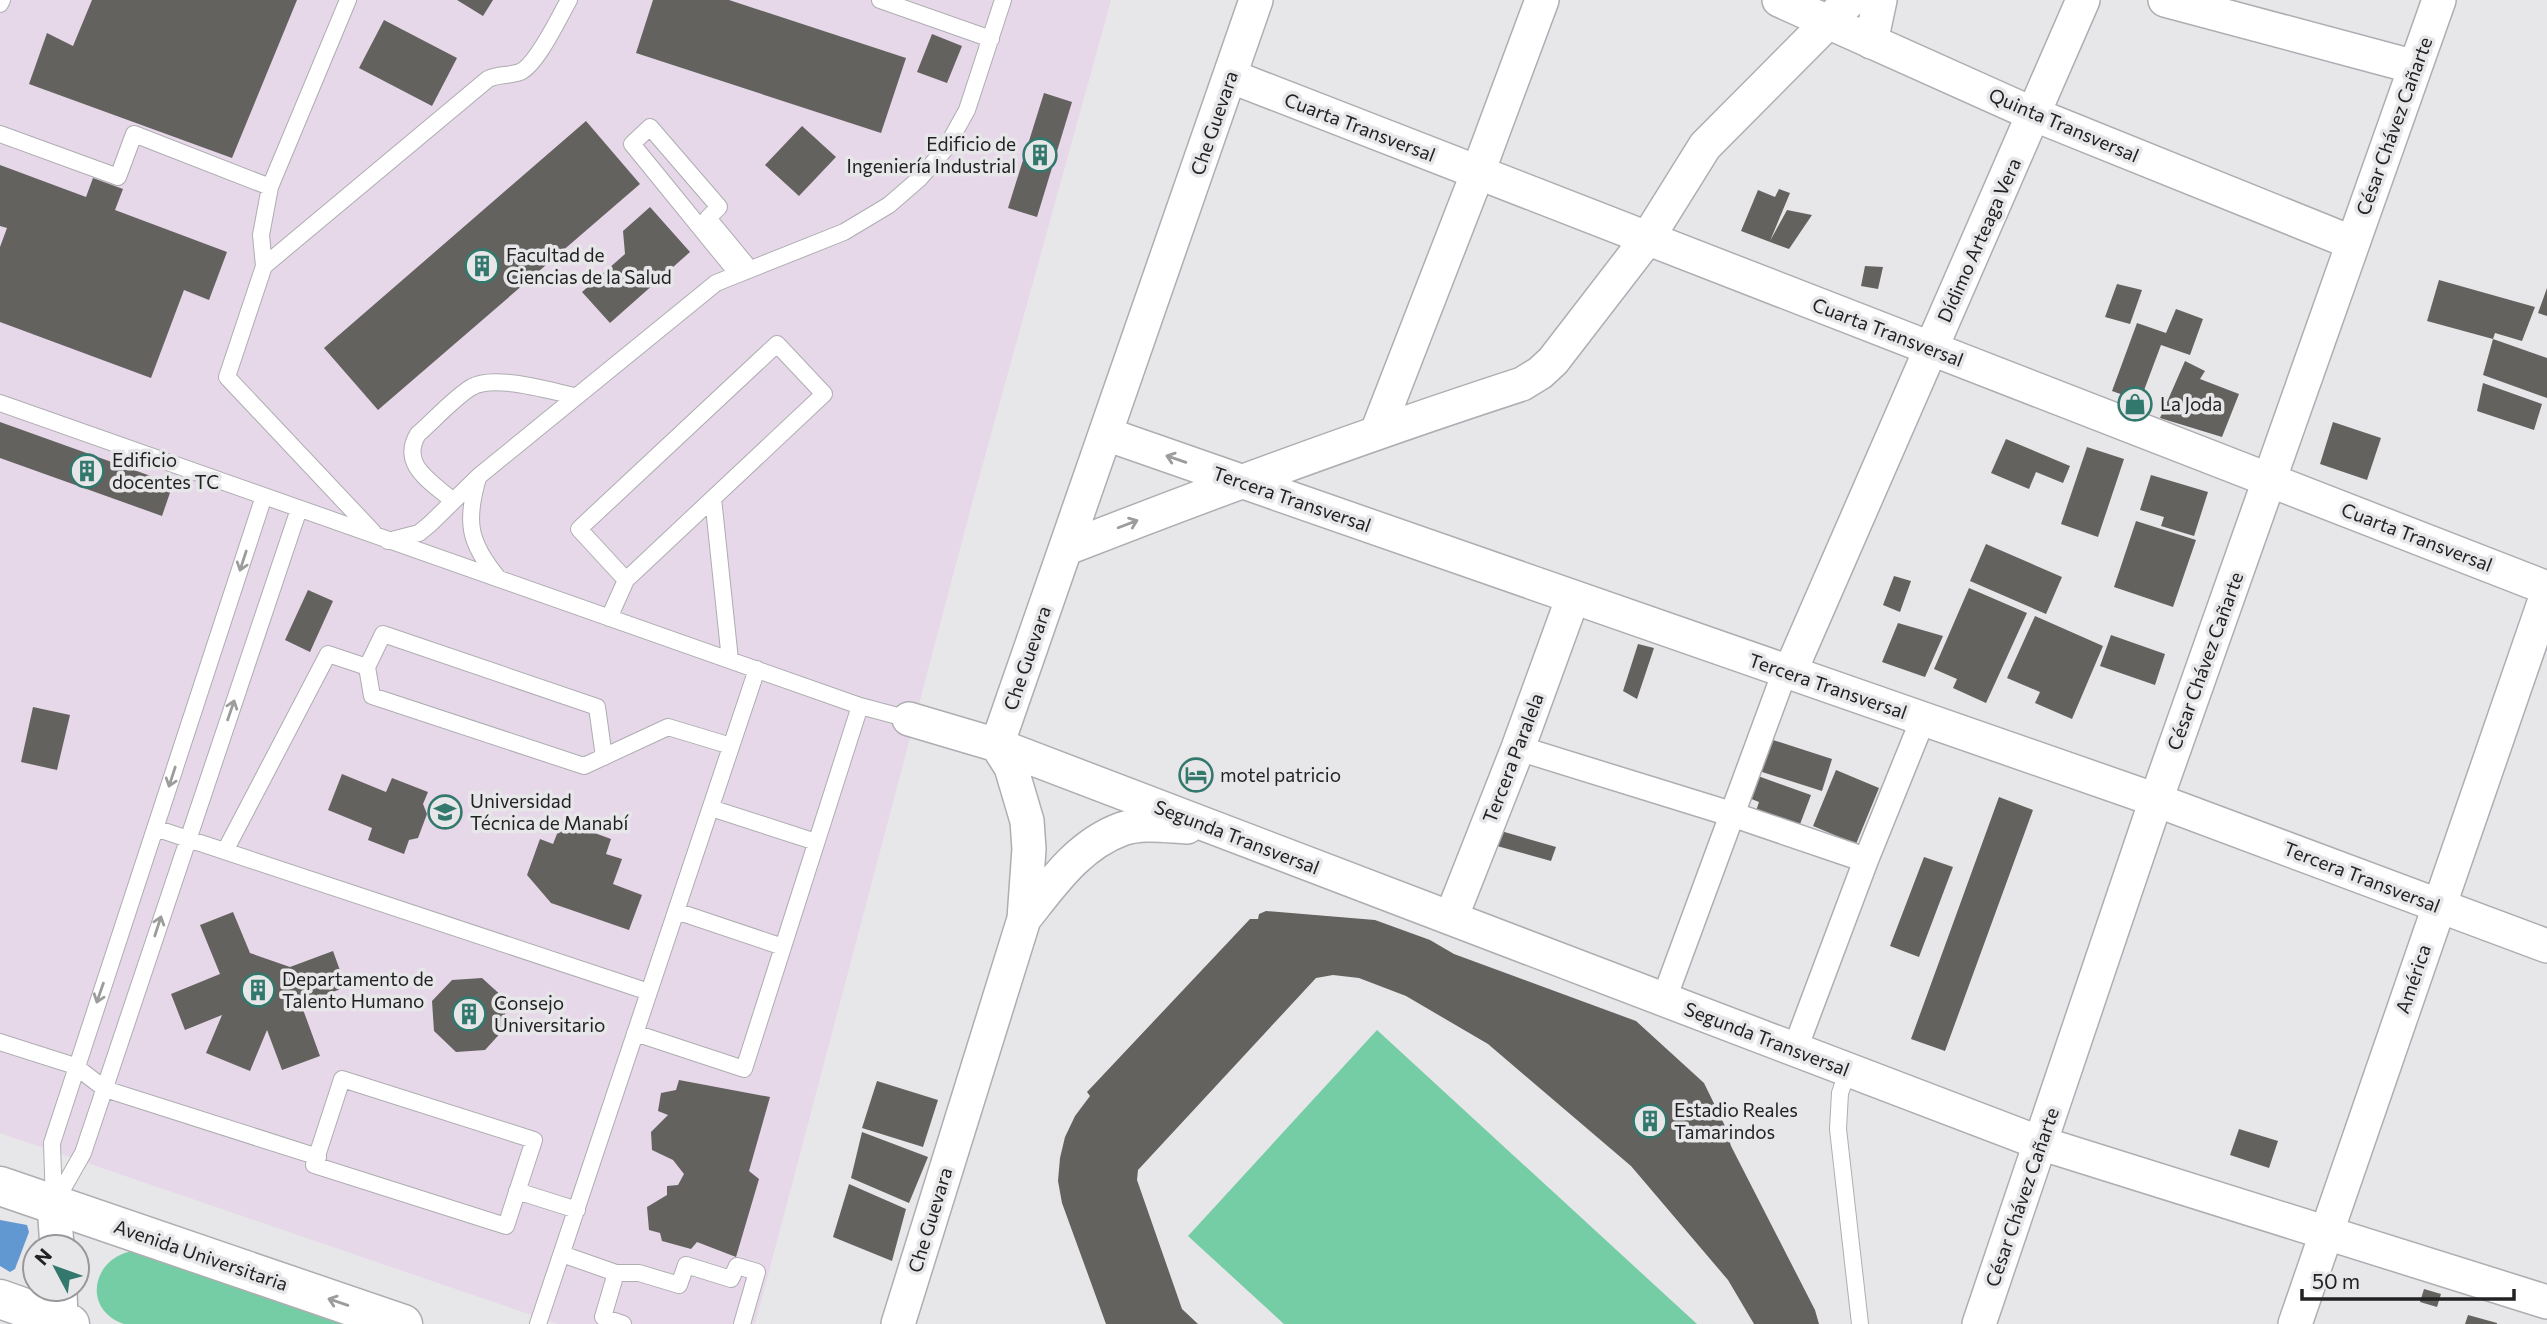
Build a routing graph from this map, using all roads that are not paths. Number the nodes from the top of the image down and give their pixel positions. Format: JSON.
{"nodes":[{"id":1,"x":348,"y":0,"type":"edge"},
{"id":2,"x":569,"y":0,"type":"edge"},
{"id":3,"x":880,"y":0,"type":"edge"},
{"id":4,"x":1003,"y":0,"type":"edge"},
{"id":5,"x":1256,"y":0,"type":"edge"},
{"id":6,"x":1542,"y":0,"type":"edge"},
{"id":7,"x":1779,"y":0,"type":"edge"},
{"id":8,"x":1880,"y":0,"type":"edge"},
{"id":9,"x":2083,"y":0,"type":"edge"},
{"id":10,"x":2165,"y":0,"type":"edge"},
{"id":11,"x":2439,"y":0,"type":"edge"},
{"id":12,"x":1840,"y":11,"type":"edge"},
{"id":13,"x":991,"y":39,"type":"junction"},
{"id":14,"x":1871,"y":42,"type":"junction"},
{"id":15,"x":2415,"y":68,"type":"junction"},
{"id":16,"x":1230,"y":76,"type":"junction"},
{"id":17,"x":2033,"y":114,"type":"junction"},
{"id":18,"x":0,"y":134,"type":"edge"},
{"id":19,"x":1478,"y":172,"type":"junction"},
{"id":20,"x":270,"y":187,"type":"junction"},
{"id":21,"x":1647,"y":239,"type":"junction"},
{"id":22,"x":2353,"y":243,"type":"junction"},
{"id":23,"x":264,"y":266,"type":"junction"},
{"id":24,"x":744,"y":271,"type":"junction"},
{"id":25,"x":1931,"y":349,"type":"junction"},
{"id":26,"x":575,"y":396,"type":"junction"},
{"id":27,"x":0,"y":403,"type":"edge"},
{"id":28,"x":1377,"y":432,"type":"junction"},
{"id":29,"x":1106,"y":434,"type":"junction"},
{"id":30,"x":479,"y":476,"type":"junction"},
{"id":31,"x":2269,"y":480,"type":"junction"},
{"id":32,"x":1240,"y":481,"type":"junction"},
{"id":33,"x":264,"y":496,"type":"junction"},
{"id":34,"x":713,"y":498,"type":"junction"},
{"id":35,"x":453,"y":501,"type":"junction"},
{"id":36,"x":299,"y":509,"type":"junction"},
{"id":37,"x":382,"y":538,"type":"junction"},
{"id":38,"x":1065,"y":549,"type":"junction"},
{"id":39,"x":498,"y":578,"type":"junction"},
{"id":40,"x":626,"y":580,"type":"junction"},
{"id":41,"x":2547,"y":588,"type":"edge"},
{"id":42,"x":2547,"y":594,"type":"edge"},
{"id":43,"x":1573,"y":597,"type":"junction"},
{"id":44,"x":609,"y":618,"type":"junction"},
{"id":45,"x":730,"y":660,"type":"junction"},
{"id":46,"x":367,"y":667,"type":"junction"},
{"id":47,"x":757,"y":669,"type":"junction"},
{"id":48,"x":1788,"y":671,"type":"junction"},
{"id":49,"x":860,"y":706,"type":"junction"},
{"id":50,"x":909,"y":719,"type":"joint"},
{"id":51,"x":1923,"y":719,"type":"junction"},
{"id":52,"x":997,"y":745,"type":"junction"},
{"id":53,"x":731,"y":746,"type":"junction"},
{"id":54,"x":1518,"y":748,"type":"junction"},
{"id":55,"x":604,"y":757,"type":"junction"},
{"id":56,"x":2156,"y":800,"type":"junction"},
{"id":57,"x":710,"y":808,"type":"junction"},
{"id":58,"x":1731,"y":814,"type":"junction"},
{"id":59,"x":155,"y":828,"type":"junction"},
{"id":60,"x":1211,"y":828,"type":"junction"},
{"id":61,"x":187,"y":839,"type":"junction"},
{"id":62,"x":816,"y":842,"type":"junction"},
{"id":63,"x":225,"y":851,"type":"junction"},
{"id":64,"x":1867,"y":860,"type":"junction"},
{"id":65,"x":2438,"y":906,"type":"junction"},
{"id":66,"x":676,"y":911,"type":"junction"},
{"id":67,"x":1451,"y":918,"type":"junction"},
{"id":68,"x":1024,"y":919,"type":"junction"},
{"id":69,"x":2547,"y":946,"type":"edge"},
{"id":70,"x":783,"y":947,"type":"junction"},
{"id":71,"x":649,"y":992,"type":"junction"},
{"id":72,"x":1664,"y":999,"type":"junction"},
{"id":73,"x":635,"y":1033,"type":"junction"},
{"id":74,"x":0,"y":1042,"type":"edge"},
{"id":75,"x":1795,"y":1049,"type":"junction"},
{"id":76,"x":75,"y":1066,"type":"junction"},
{"id":77,"x":1848,"y":1070,"type":"junction"},
{"id":78,"x":104,"y":1089,"type":"junction"},
{"id":79,"x":2040,"y":1143,"type":"junction"},
{"id":80,"x":318,"y":1157,"type":"junction"},
{"id":81,"x":0,"y":1186,"type":"edge"},
{"id":82,"x":517,"y":1191,"type":"junction"},
{"id":83,"x":54,"y":1204,"type":"junction"},
{"id":84,"x":577,"y":1210,"type":"junction"},
{"id":85,"x":56,"y":1233,"type":"edge"},
{"id":86,"x":2326,"y":1233,"type":"junction"},
{"id":87,"x":562,"y":1254,"type":"junction"},
{"id":88,"x":616,"y":1273,"type":"junction"},
{"id":89,"x":0,"y":1299,"type":"edge"},
{"id":90,"x":2547,"y":1302,"type":"edge"},
{"id":91,"x":63,"y":1315,"type":"edge"},
{"id":92,"x":402,"y":1324,"type":"edge"},
{"id":93,"x":538,"y":1324,"type":"edge"},
{"id":94,"x":623,"y":1324,"type":"edge"},
{"id":95,"x":742,"y":1324,"type":"edge"},
{"id":96,"x":898,"y":1324,"type":"edge"},
{"id":97,"x":1860,"y":1324,"type":"edge"},
{"id":98,"x":1979,"y":1324,"type":"edge"},
{"id":99,"x":2295,"y":1324,"type":"edge"}],
"edges":[{"from":1,"to":20,"type":"lane"},
{"from":2,"to":23,"type":"lane"},
{"from":3,"to":13,"type":"lane"},
{"from":4,"to":13,"type":"lane"},
{"from":5,"to":16,"type":"street","name":"Che Guevara"},
{"from":6,"to":19,"type":"street"},
{"from":7,"to":12,"type":"street","name":"Quinta Transversal"},
{"from":8,"to":14,"type":"street"},
{"from":9,"to":17,"type":"street","name":"Dídimo Arteaga Vera"},
{"from":10,"to":15,"type":"street"},
{"from":11,"to":15,"type":"street","name":"César Chávez Cañarte"},
{"from":12,"to":14,"type":"street","name":"Quinta Transversal"},
{"from":12,"to":21,"type":"street"},
{"from":13,"to":24,"type":"lane"},
{"from":14,"to":17,"type":"street","name":"Quinta Transversal"},
{"from":15,"to":22,"type":"street","name":"César Chávez Cañarte"},
{"from":16,"to":19,"type":"street","name":"Cuarta Transversal"},
{"from":16,"to":29,"type":"street","name":"Che Guevara"},
{"from":17,"to":22,"type":"street","name":"Quinta Transversal"},
{"from":17,"to":25,"type":"street","name":"Dídimo Arteaga Vera"},
{"from":18,"to":20,"type":"lane"},
{"from":19,"to":21,"type":"street","name":"Cuarta Transversal"},
{"from":19,"to":28,"type":"street"},
{"from":20,"to":23,"type":"lane"},
{"from":21,"to":25,"type":"street","name":"Cuarta Transversal"},
{"from":21,"to":28,"type":"street"},
{"from":22,"to":31,"type":"street","name":"César Chávez Cañarte"},
{"from":23,"to":37,"type":"lane"},
{"from":24,"to":24,"type":"lane"},
{"from":24,"to":26,"type":"lane"},
{"from":25,"to":31,"type":"street","name":"Cuarta Transversal"},
{"from":25,"to":48,"type":"street","name":"Dídimo Arteaga Vera"},
{"from":26,"to":30,"type":"lane"},
{"from":26,"to":35,"type":"lane"},
{"from":27,"to":33,"type":"lane"},
{"from":28,"to":32,"type":"street"},
{"from":32,"to":29,"type":"street","name":"Tercera Transversal","one_way":true},
{"from":29,"to":38,"type":"street","name":"Che Guevara"},
{"from":30,"to":35,"type":"lane"},
{"from":30,"to":39,"type":"lane"},
{"from":31,"to":41,"type":"street","name":"Cuarta Transversal"},
{"from":31,"to":56,"type":"street","name":"César Chávez Cañarte"},
{"from":38,"to":32,"type":"street","one_way":true},
{"from":32,"to":43,"type":"street","name":"Tercera Transversal"},
{"from":33,"to":36,"type":"lane"},
{"from":33,"to":59,"type":"lane","one_way":true},
{"from":34,"to":40,"type":"lane"},
{"from":34,"to":40,"type":"lane"},
{"from":34,"to":45,"type":"lane"},
{"from":35,"to":37,"type":"lane"},
{"from":36,"to":37,"type":"lane"},
{"from":61,"to":36,"type":"lane","one_way":true},
{"from":37,"to":39,"type":"lane"},
{"from":38,"to":52,"type":"street","name":"Che Guevara"},
{"from":39,"to":44,"type":"lane"},
{"from":40,"to":44,"type":"lane"},
{"from":42,"to":65,"type":"street","name":"América"},
{"from":43,"to":48,"type":"street","name":"Tercera Transversal"},
{"from":43,"to":54,"type":"street","name":"Tercera Paralela"},
{"from":44,"to":45,"type":"lane"},
{"from":45,"to":47,"type":"lane"},
{"from":46,"to":55,"type":"lane"},
{"from":46,"to":55,"type":"lane"},
{"from":46,"to":63,"type":"lane"},
{"from":47,"to":49,"type":"lane"},
{"from":47,"to":53,"type":"lane"},
{"from":48,"to":51,"type":"street","name":"Tercera Transversal"},
{"from":48,"to":58,"type":"street"},
{"from":49,"to":50,"type":"lane"},
{"from":49,"to":62,"type":"lane"},
{"from":50,"to":52,"type":"street"},
{"from":51,"to":56,"type":"street","name":"Tercera Transversal"},
{"from":51,"to":64,"type":"street"},
{"from":52,"to":60,"type":"street","name":"Segunda Transversal"},
{"from":52,"to":68,"type":"street","name":"Che Guevara"},
{"from":53,"to":55,"type":"lane"},
{"from":53,"to":57,"type":"lane"},
{"from":54,"to":58,"type":"street"},
{"from":54,"to":67,"type":"street","name":"Tercera Paralela"},
{"from":56,"to":65,"type":"street","name":"Tercera Transversal"},
{"from":56,"to":79,"type":"street","name":"César Chávez Cañarte"},
{"from":57,"to":62,"type":"lane"},
{"from":57,"to":66,"type":"lane"},
{"from":58,"to":64,"type":"street"},
{"from":58,"to":72,"type":"street"},
{"from":59,"to":61,"type":"lane"},
{"from":59,"to":76,"type":"lane","one_way":true},
{"from":60,"to":67,"type":"street","name":"Segunda Transversal"},
{"from":60,"to":68,"type":"street"},
{"from":61,"to":63,"type":"lane"},
{"from":78,"to":61,"type":"lane","one_way":true},
{"from":62,"to":70,"type":"lane"},
{"from":63,"to":71,"type":"lane"},
{"from":64,"to":75,"type":"street"},
{"from":65,"to":69,"type":"street","name":"Tercera Transversal"},
{"from":65,"to":86,"type":"street","name":"América"},
{"from":66,"to":70,"type":"lane"},
{"from":66,"to":71,"type":"lane"},
{"from":67,"to":72,"type":"street","name":"Segunda Transversal"},
{"from":68,"to":96,"type":"street","name":"Che Guevara"},
{"from":70,"to":73,"type":"lane"},
{"from":71,"to":73,"type":"lane"},
{"from":72,"to":75,"type":"street","name":"Segunda Transversal"},
{"from":73,"to":84,"type":"lane"},
{"from":74,"to":76,"type":"lane"},
{"from":75,"to":77,"type":"street","name":"Segunda Transversal"},
{"from":76,"to":78,"type":"lane"},
{"from":76,"to":83,"type":"lane"},
{"from":77,"to":79,"type":"street","name":"Segunda Transversal"},
{"from":77,"to":97,"type":"lane"},
{"from":78,"to":80,"type":"lane"},
{"from":78,"to":83,"type":"lane"},
{"from":79,"to":86,"type":"street","name":"Segunda Transversal"},
{"from":79,"to":98,"type":"street","name":"César Chávez Cañarte"},
{"from":80,"to":82,"type":"lane"},
{"from":80,"to":82,"type":"lane"},
{"from":81,"to":83,"type":"main road","name":"Avenida Universitaria"},
{"from":82,"to":84,"type":"lane"},
{"from":83,"to":85,"type":"street"},
{"from":92,"to":83,"type":"main road","name":"Avenida Universitaria","one_way":true},
{"from":84,"to":87,"type":"lane"},
{"from":86,"to":90,"type":"street","name":"Segunda Transversal"},
{"from":86,"to":99,"type":"street","name":"América"},
{"from":87,"to":88,"type":"lane"},
{"from":87,"to":93,"type":"lane"},
{"from":88,"to":94,"type":"lane"},
{"from":88,"to":95,"type":"lane"},
{"from":89,"to":91,"type":"main road"}]}
